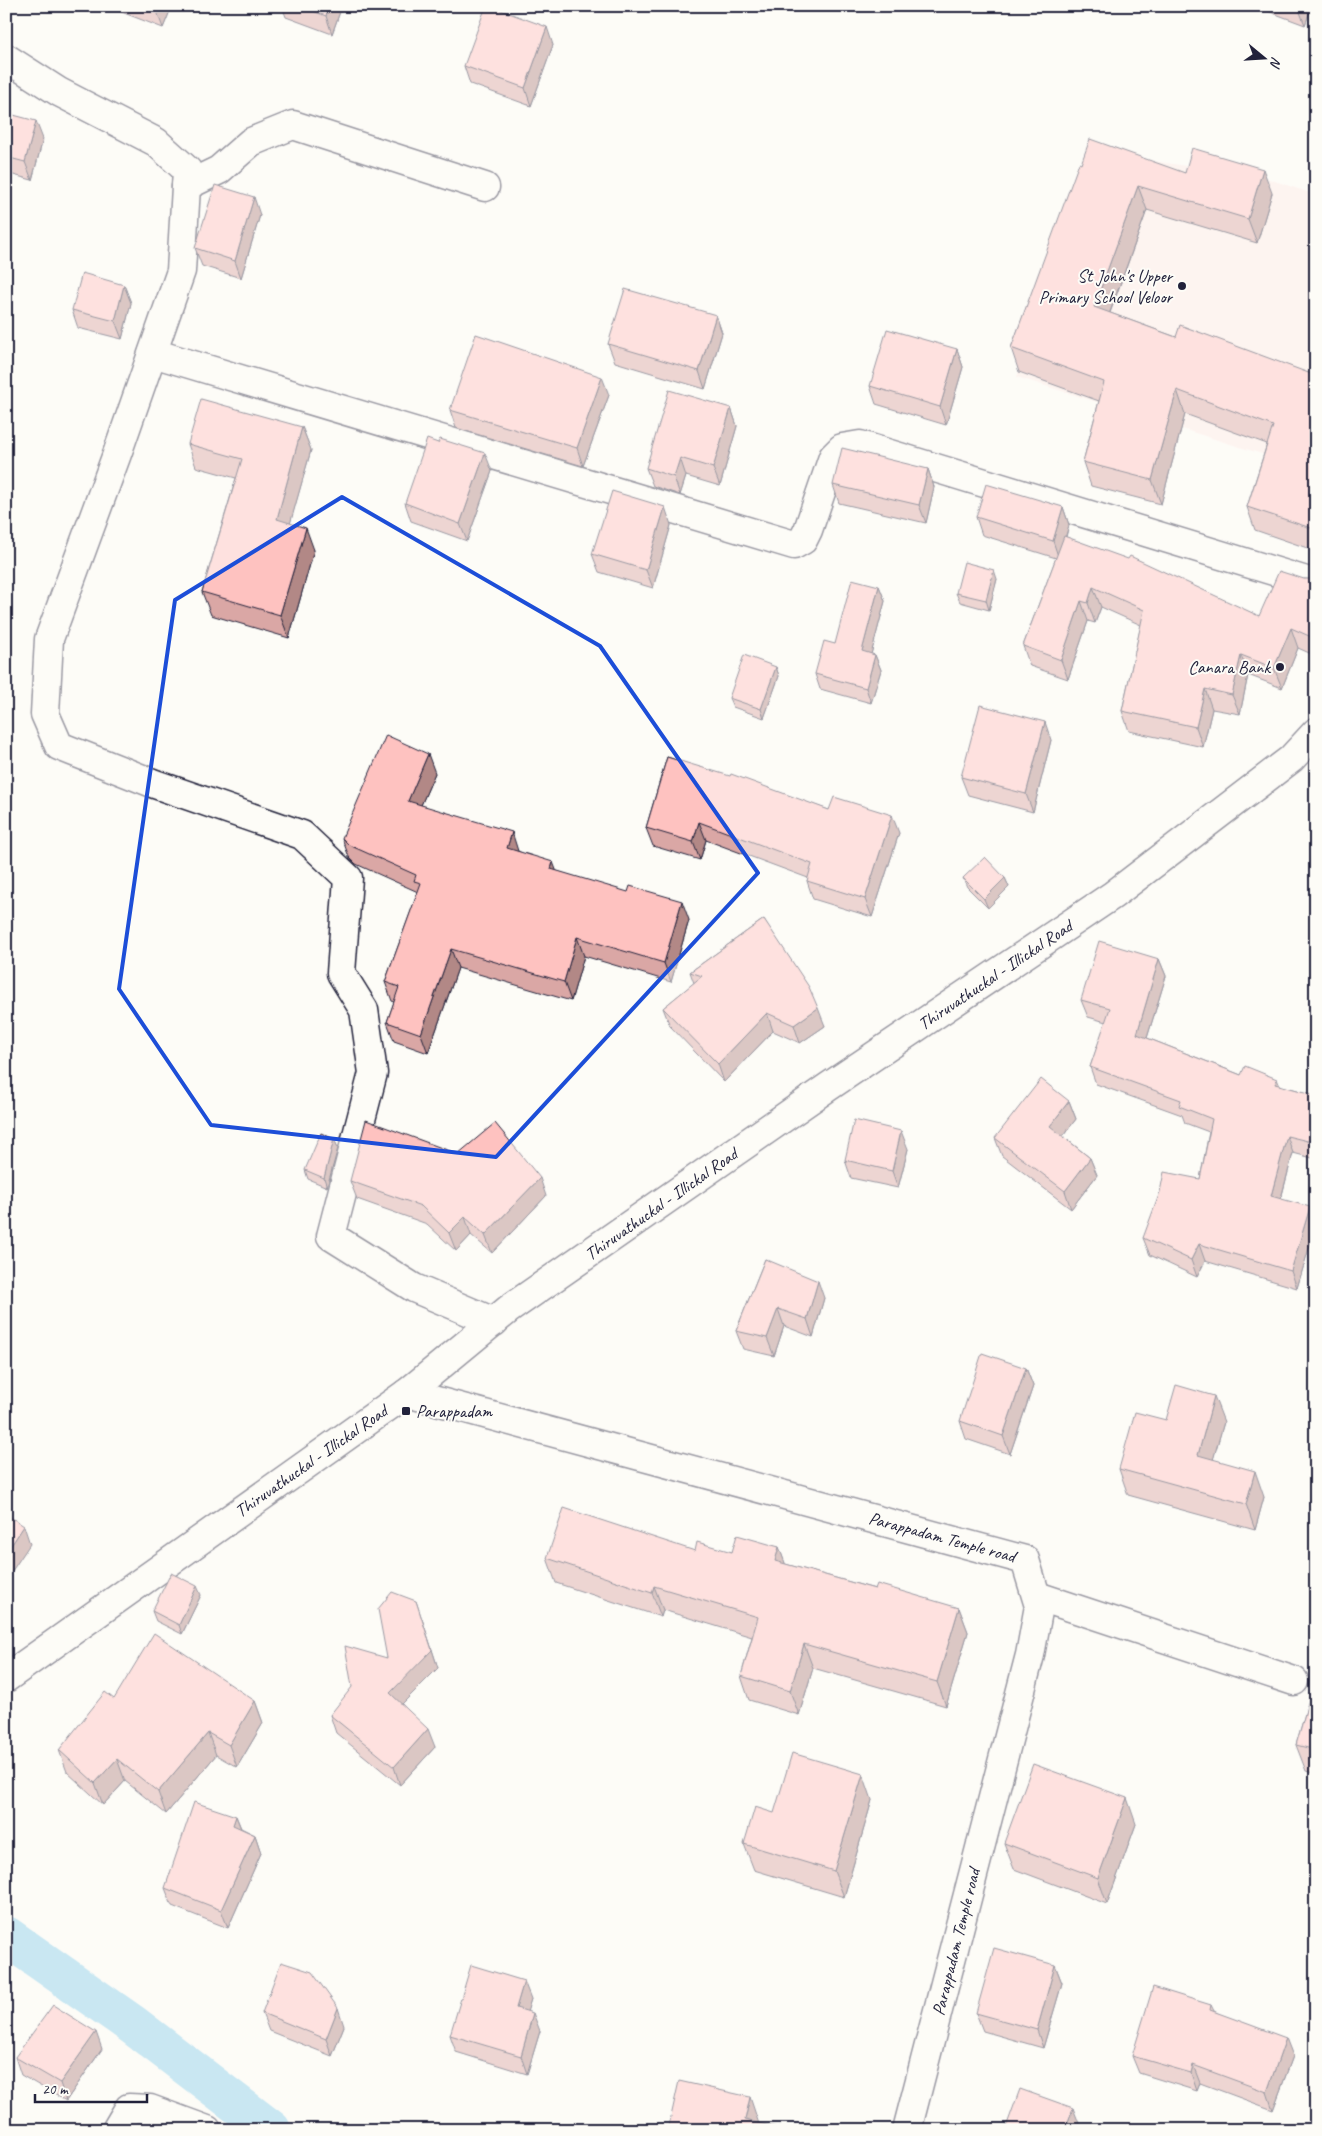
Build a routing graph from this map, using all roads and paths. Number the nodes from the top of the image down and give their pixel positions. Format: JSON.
{"nodes":[{"id":1,"x":6,"y":58,"type":"edge"},
{"id":2,"x":186,"y":186,"type":"junction"},
{"id":3,"x":486,"y":187,"type":"dead end"},
{"id":4,"x":153,"y":353,"type":"junction"},
{"id":5,"x":1316,"y":584,"type":"edge"},
{"id":6,"x":1316,"y":732,"type":"edge"},
{"id":7,"x":494,"y":1322,"type":"junction"},
{"id":8,"x":407,"y":1393,"type":"junction"},
{"id":9,"x":1037,"y":1596,"type":"junction"},
{"id":10,"x":6,"y":1678,"type":"edge"},
{"id":11,"x":1294,"y":1680,"type":"dead end"},
{"id":12,"x":116,"y":2130,"type":"edge"},
{"id":13,"x":207,"y":2130,"type":"edge"},
{"id":14,"x":907,"y":2130,"type":"edge"}],
"edges":[{"from":1,"to":2,"type":"street"},
{"from":2,"to":3,"type":"street"},
{"from":2,"to":4,"type":"street"},
{"from":4,"to":5,"type":"street"},
{"from":4,"to":7,"type":"street"},
{"from":6,"to":7,"type":"street","name":"Thiruvathuckal - Illickal Road"},
{"from":7,"to":8,"type":"street","name":"Thiruvathuckal - Illickal Road"},
{"from":8,"to":9,"type":"street","name":"Parappadam Temple road"},
{"from":8,"to":10,"type":"street","name":"Thiruvathuckal - Illickal Road"},
{"from":9,"to":11,"type":"street"},
{"from":9,"to":14,"type":"street","name":"Parappadam Temple road"},
{"from":12,"to":13,"type":"street"}]}
